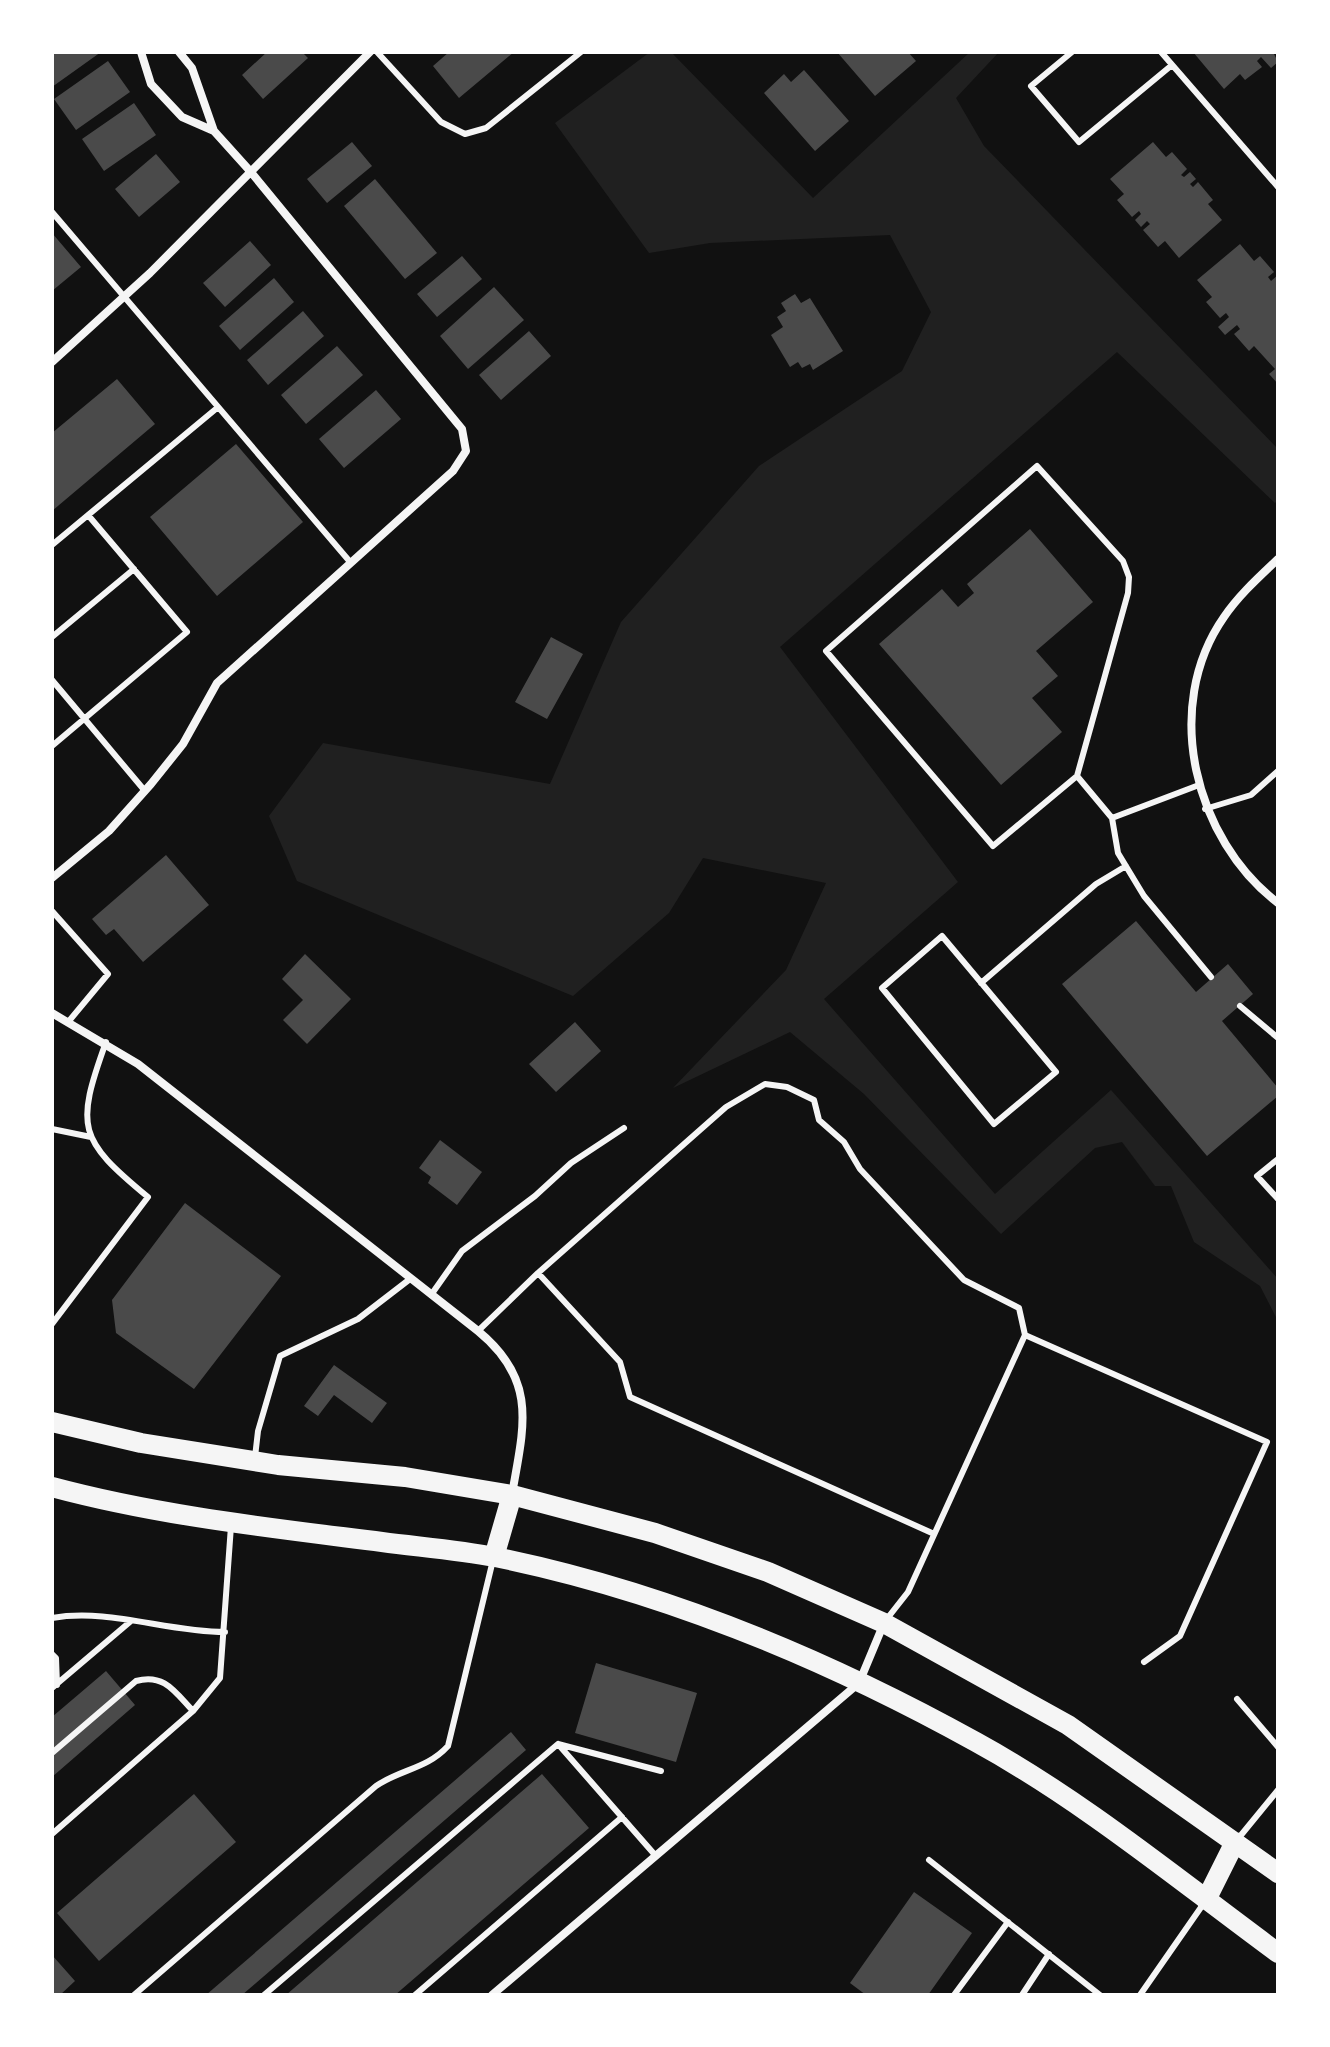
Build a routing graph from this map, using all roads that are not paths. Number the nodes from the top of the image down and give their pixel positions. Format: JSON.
{"nodes":[{"id":1,"x":141,"y":52,"type":"edge"},
{"id":2,"x":179,"y":52,"type":"edge"},
{"id":3,"x":370,"y":52,"type":"edge"},
{"id":4,"x":377,"y":52,"type":"edge"},
{"id":5,"x":581,"y":52,"type":"edge"},
{"id":6,"x":1072,"y":52,"type":"edge"},
{"id":7,"x":1161,"y":52,"type":"edge"},
{"id":8,"x":1172,"y":65,"type":"junction"},
{"id":9,"x":214,"y":131,"type":"junction"},
{"id":10,"x":250,"y":171,"type":"junction"},
{"id":11,"x":1278,"y":187,"type":"edge"},
{"id":12,"x":52,"y":212,"type":"edge"},
{"id":13,"x":122,"y":298,"type":"junction"},
{"id":14,"x":52,"y":362,"type":"edge"},
{"id":15,"x":217,"y":408,"type":"junction"},
{"id":16,"x":88,"y":515,"type":"junction"},
{"id":17,"x":52,"y":545,"type":"edge"},
{"id":18,"x":1278,"y":559,"type":"edge"},
{"id":19,"x":351,"y":563,"type":"junction"},
{"id":20,"x":134,"y":569,"type":"junction"},
{"id":21,"x":52,"y":637,"type":"edge"},
{"id":22,"x":52,"y":680,"type":"edge"},
{"id":23,"x":84,"y":718,"type":"junction"},
{"id":24,"x":52,"y":746,"type":"edge"},
{"id":25,"x":1278,"y":771,"type":"edge"},
{"id":26,"x":1077,"y":776,"type":"junction"},
{"id":27,"x":1199,"y":785,"type":"junction"},
{"id":28,"x":145,"y":791,"type":"junction"},
{"id":29,"x":1205,"y":809,"type":"junction"},
{"id":30,"x":1112,"y":818,"type":"junction"},
{"id":31,"x":1126,"y":866,"type":"junction"},
{"id":32,"x":52,"y":878,"type":"edge"},
{"id":33,"x":1278,"y":903,"type":"edge"},
{"id":34,"x":52,"y":911,"type":"edge"},
{"id":35,"x":1211,"y":977,"type":"dead end"},
{"id":36,"x":981,"y":983,"type":"junction"},
{"id":37,"x":1240,"y":1006,"type":"dead end"},
{"id":38,"x":52,"y":1013,"type":"edge"},
{"id":39,"x":69,"y":1021,"type":"junction"},
{"id":40,"x":1278,"y":1038,"type":"edge"},
{"id":41,"x":106,"y":1042,"type":"junction"},
{"id":42,"x":624,"y":1128,"type":"dead end"},
{"id":43,"x":52,"y":1129,"type":"edge"},
{"id":44,"x":91,"y":1137,"type":"junction"},
{"id":45,"x":1278,"y":1159,"type":"edge"},
{"id":46,"x":1278,"y":1199,"type":"edge"},
{"id":47,"x":538,"y":1273,"type":"junction"},
{"id":48,"x":410,"y":1279,"type":"junction"},
{"id":49,"x":431,"y":1295,"type":"junction"},
{"id":50,"x":52,"y":1324,"type":"edge"},
{"id":51,"x":478,"y":1331,"type":"junction"},
{"id":52,"x":1025,"y":1335,"type":"junction"},
{"id":53,"x":52,"y":1422,"type":"edge"},
{"id":54,"x":255,"y":1461,"type":"junction"},
{"id":55,"x":52,"y":1487,"type":"edge"},
{"id":56,"x":512,"y":1495,"type":"junction"},
{"id":57,"x":232,"y":1522,"type":"junction"},
{"id":58,"x":932,"y":1533,"type":"junction"},
{"id":59,"x":494,"y":1557,"type":"junction"},
{"id":60,"x":52,"y":1618,"type":"edge"},
{"id":61,"x":131,"y":1621,"type":"junction"},
{"id":62,"x":884,"y":1623,"type":"junction"},
{"id":63,"x":225,"y":1632,"type":"junction"},
{"id":64,"x":52,"y":1654,"type":"edge"},
{"id":65,"x":1144,"y":1662,"type":"dead end"},
{"id":66,"x":859,"y":1683,"type":"junction"},
{"id":67,"x":54,"y":1687,"type":"edge"},
{"id":68,"x":1237,"y":1699,"type":"dead end"},
{"id":69,"x":193,"y":1711,"type":"junction"},
{"id":70,"x":558,"y":1744,"type":"junction"},
{"id":71,"x":1278,"y":1747,"type":"edge"},
{"id":72,"x":52,"y":1753,"type":"edge"},
{"id":73,"x":661,"y":1771,"type":"dead end"},
{"id":74,"x":1278,"y":1790,"type":"edge"},
{"id":75,"x":622,"y":1817,"type":"junction"},
{"id":76,"x":52,"y":1834,"type":"edge"},
{"id":77,"x":1235,"y":1842,"type":"junction"},
{"id":78,"x":655,"y":1855,"type":"junction"},
{"id":79,"x":929,"y":1860,"type":"dead end"},
{"id":80,"x":1278,"y":1873,"type":"edge"},
{"id":81,"x":1206,"y":1900,"type":"junction"},
{"id":82,"x":1008,"y":1922,"type":"junction"},
{"id":83,"x":1278,"y":1953,"type":"edge"},
{"id":84,"x":1049,"y":1954,"type":"junction"},
{"id":85,"x":134,"y":1995,"type":"edge"},
{"id":86,"x":264,"y":1995,"type":"edge"},
{"id":87,"x":415,"y":1995,"type":"edge"},
{"id":88,"x":492,"y":1995,"type":"edge"},
{"id":89,"x":954,"y":1995,"type":"edge"},
{"id":90,"x":1022,"y":1995,"type":"edge"},
{"id":91,"x":1100,"y":1995,"type":"edge"},
{"id":92,"x":1140,"y":1995,"type":"edge"}],
"edges":[{"from":1,"to":9,"type":"street"},
{"from":2,"to":9,"type":"street"},
{"from":3,"to":10,"type":"street"},
{"from":4,"to":5,"type":"lane"},
{"from":6,"to":8,"type":"lane"},
{"from":7,"to":8,"type":"lane"},
{"from":8,"to":11,"type":"lane"},
{"from":9,"to":10,"type":"street"},
{"from":10,"to":13,"type":"street"},
{"from":10,"to":19,"type":"street"},
{"from":12,"to":13,"type":"lane"},
{"from":13,"to":14,"type":"street"},
{"from":13,"to":15,"type":"lane"},
{"from":15,"to":16,"type":"lane"},
{"from":15,"to":19,"type":"lane"},
{"from":16,"to":17,"type":"lane"},
{"from":16,"to":20,"type":"lane"},
{"from":18,"to":27,"type":"street"},
{"from":19,"to":28,"type":"street"},
{"from":20,"to":21,"type":"lane"},
{"from":20,"to":23,"type":"lane"},
{"from":22,"to":23,"type":"lane"},
{"from":23,"to":24,"type":"lane"},
{"from":23,"to":28,"type":"lane"},
{"from":25,"to":29,"type":"lane"},
{"from":26,"to":26,"type":"lane"},
{"from":26,"to":30,"type":"lane"},
{"from":27,"to":29,"type":"street"},
{"from":27,"to":30,"type":"lane"},
{"from":28,"to":32,"type":"street"},
{"from":29,"to":33,"type":"street"},
{"from":30,"to":31,"type":"lane"},
{"from":31,"to":35,"type":"lane"},
{"from":31,"to":36,"type":"lane"},
{"from":34,"to":39,"type":"lane"},
{"from":36,"to":36,"type":"lane"},
{"from":37,"to":40,"type":"lane"},
{"from":38,"to":39,"type":"street"},
{"from":39,"to":41,"type":"street"},
{"from":41,"to":44,"type":"lane"},
{"from":41,"to":48,"type":"street"},
{"from":42,"to":49,"type":"lane"},
{"from":43,"to":44,"type":"lane"},
{"from":44,"to":50,"type":"lane"},
{"from":45,"to":46,"type":"lane"},
{"from":47,"to":51,"type":"lane"},
{"from":47,"to":52,"type":"lane"},
{"from":47,"to":58,"type":"lane"},
{"from":48,"to":49,"type":"street"},
{"from":48,"to":54,"type":"lane"},
{"from":49,"to":51,"type":"street"},
{"from":51,"to":56,"type":"street"},
{"from":52,"to":58,"type":"lane"},
{"from":52,"to":65,"type":"lane"},
{"from":53,"to":54,"type":"main road"},
{"from":54,"to":56,"type":"main road"},
{"from":55,"to":57,"type":"main road"},
{"from":56,"to":59,"type":"main road"},
{"from":56,"to":62,"type":"main road"},
{"from":57,"to":59,"type":"main road"},
{"from":57,"to":63,"type":"lane"},
{"from":58,"to":62,"type":"lane"},
{"from":59,"to":66,"type":"main road"},
{"from":59,"to":85,"type":"lane"},
{"from":60,"to":61,"type":"lane"},
{"from":61,"to":63,"type":"lane"},
{"from":61,"to":67,"type":"lane"},
{"from":62,"to":66,"type":"street"},
{"from":62,"to":77,"type":"main road"},
{"from":63,"to":69,"type":"lane"},
{"from":64,"to":67,"type":"lane"},
{"from":66,"to":78,"type":"street"},
{"from":66,"to":81,"type":"main road"},
{"from":68,"to":71,"type":"lane"},
{"from":69,"to":72,"type":"lane"},
{"from":69,"to":76,"type":"lane"},
{"from":70,"to":73,"type":"lane"},
{"from":70,"to":75,"type":"lane"},
{"from":70,"to":86,"type":"lane"},
{"from":74,"to":77,"type":"lane"},
{"from":75,"to":78,"type":"lane"},
{"from":75,"to":87,"type":"lane"},
{"from":77,"to":80,"type":"main road"},
{"from":77,"to":81,"type":"main road"},
{"from":78,"to":88,"type":"street"},
{"from":79,"to":82,"type":"lane"},
{"from":81,"to":83,"type":"main road"},
{"from":81,"to":92,"type":"lane"},
{"from":82,"to":84,"type":"lane"},
{"from":82,"to":89,"type":"lane"},
{"from":84,"to":90,"type":"lane"},
{"from":84,"to":91,"type":"lane"}]}
